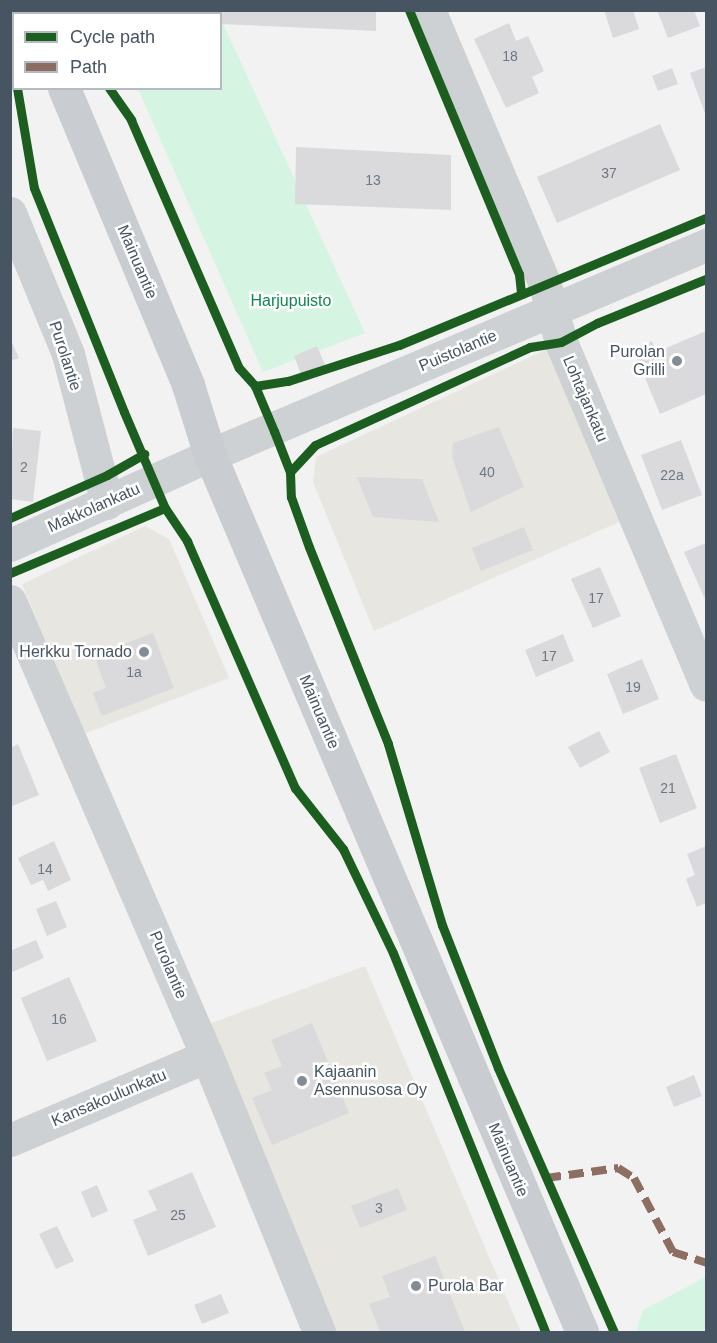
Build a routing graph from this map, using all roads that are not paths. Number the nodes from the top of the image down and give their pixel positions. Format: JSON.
{"nodes":[{"id":1,"x":429,"y":10,"type":"edge"},
{"id":2,"x":65,"y":90,"type":"edge"},
{"id":3,"x":10,"y":213,"type":"edge"},
{"id":4,"x":706,"y":245,"type":"edge"},
{"id":5,"x":552,"y":311,"type":"junction"},
{"id":6,"x":210,"y":455,"type":"junction"},
{"id":7,"x":106,"y":502,"type":"junction"},
{"id":8,"x":10,"y":545,"type":"edge"},
{"id":9,"x":10,"y":601,"type":"edge"},
{"id":10,"x":706,"y":685,"type":"edge"},
{"id":11,"x":207,"y":1056,"type":"junction"},
{"id":12,"x":12,"y":1136,"type":"edge"},
{"id":13,"x":319,"y":1332,"type":"edge"},
{"id":14,"x":582,"y":1332,"type":"edge"}],
"edges":[{"from":1,"to":5,"type":"street","name":"Lohtajankatu"},
{"from":2,"to":6,"type":"main road","name":"Mainuantie"},
{"from":3,"to":7,"type":"street","name":"Purolantie"},
{"from":4,"to":5,"type":"street","name":"Puistolantie"},
{"from":5,"to":6,"type":"street","name":"Puistolantie"},
{"from":5,"to":10,"type":"street","name":"Lohtajankatu"},
{"from":6,"to":7,"type":"street","name":"Makkolankatu"},
{"from":6,"to":14,"type":"main road","name":"Mainuantie"},
{"from":7,"to":8,"type":"street","name":"Makkolankatu"},
{"from":9,"to":11,"type":"street","name":"Purolantie"},
{"from":11,"to":12,"type":"street","name":"Kansakoulunkatu"},
{"from":11,"to":13,"type":"street","name":"Purolantie"}]}
